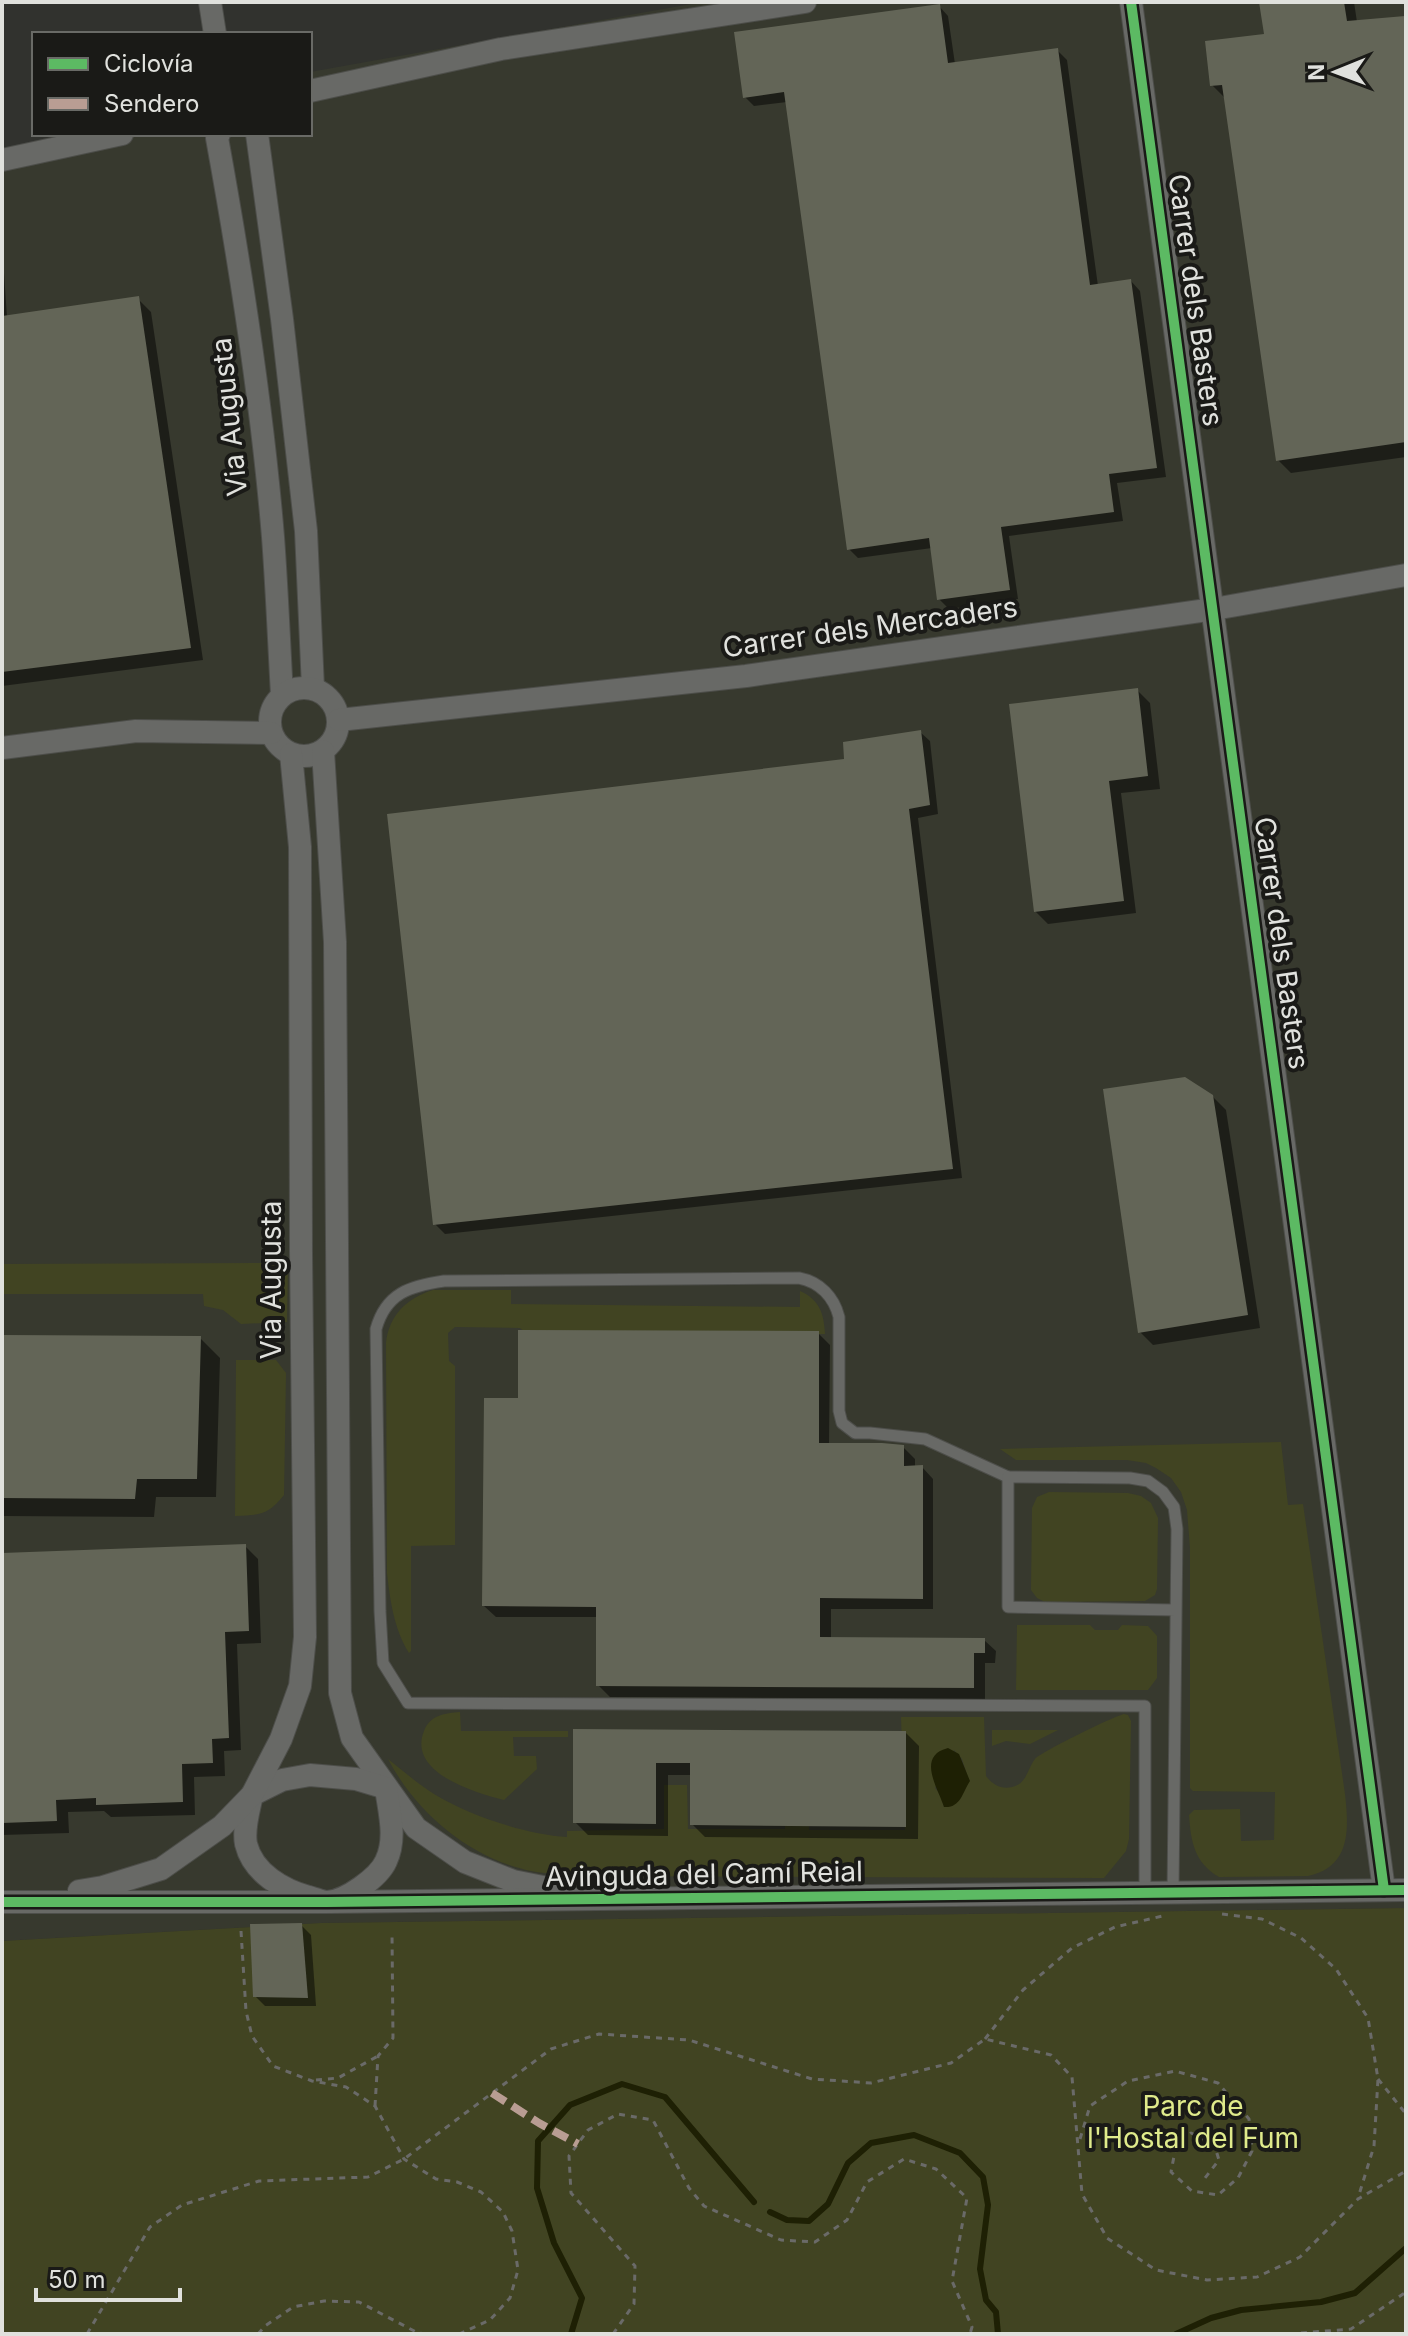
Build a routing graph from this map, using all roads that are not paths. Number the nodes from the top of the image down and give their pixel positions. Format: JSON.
{"nodes":[{"id":1,"x":210,"y":2,"type":"edge"},
{"id":2,"x":805,"y":2,"type":"edge"},
{"id":3,"x":1131,"y":2,"type":"edge"},
{"id":4,"x":215,"y":32,"type":"edge"},
{"id":5,"x":312,"y":91,"type":"edge"},
{"id":6,"x":113,"y":136,"type":"edge"},
{"id":7,"x":218,"y":136,"type":"edge"},
{"id":8,"x":257,"y":136,"type":"edge"},
{"id":9,"x":2,"y":160,"type":"edge"},
{"id":10,"x":1406,"y":575,"type":"edge"},
{"id":11,"x":1214,"y":609,"type":"junction"},
{"id":12,"x":313,"y":688,"type":"junction"},
{"id":13,"x":282,"y":695,"type":"junction"},
{"id":14,"x":339,"y":720,"type":"junction"},
{"id":15,"x":271,"y":733,"type":"junction"},
{"id":16,"x":2,"y":748,"type":"edge"},
{"id":17,"x":323,"y":751,"type":"junction"},
{"id":18,"x":291,"y":754,"type":"junction"},
{"id":19,"x":1008,"y":1477,"type":"junction"},
{"id":20,"x":1176,"y":1610,"type":"junction"},
{"id":21,"x":386,"y":1788,"type":"junction"},
{"id":22,"x":252,"y":1795,"type":"junction"},
{"id":23,"x":1395,"y":1890,"type":"edge"},
{"id":24,"x":1145,"y":1892,"type":"junction"},
{"id":25,"x":1173,"y":1892,"type":"junction"},
{"id":26,"x":599,"y":1899,"type":"junction"},
{"id":27,"x":4,"y":1902,"type":"edge"},
{"id":28,"x":327,"y":1902,"type":"junction"}],
"edges":[{"from":1,"to":4,"type":"street"},
{"from":2,"to":5,"type":"street"},
{"from":3,"to":11,"type":"street","name":"Carrer dels Basters"},
{"from":6,"to":9,"type":"street"},
{"from":7,"to":13,"type":"street","name":"Via Augusta"},
{"from":8,"to":12,"type":"street"},
{"from":10,"to":11,"type":"street","name":"Carrer dels Mercaders"},
{"from":11,"to":14,"type":"street","name":"Carrer dels Mercaders"},
{"from":11,"to":23,"type":"street","name":"Carrer dels Basters"},
{"from":12,"to":13,"type":"street"},
{"from":12,"to":14,"type":"street"},
{"from":13,"to":15,"type":"street"},
{"from":14,"to":17,"type":"street"},
{"from":15,"to":16,"type":"street"},
{"from":15,"to":18,"type":"street"},
{"from":17,"to":18,"type":"street"},
{"from":17,"to":21,"type":"street"},
{"from":18,"to":22,"type":"street","name":"Via Augusta"},
{"from":19,"to":20,"type":"lane"},
{"from":19,"to":20,"type":"lane"},
{"from":19,"to":24,"type":"lane"},
{"from":20,"to":25,"type":"lane"},
{"from":21,"to":22,"type":"street","name":"Via Augusta"},
{"from":21,"to":26,"type":"street"},
{"from":21,"to":28,"type":"street"},
{"from":22,"to":27,"type":"street","name":"Via Augusta"},
{"from":22,"to":28,"type":"street","name":"Via Augusta"},
{"from":23,"to":25,"type":"street","name":"Avinguda del Camí Reial"},
{"from":24,"to":25,"type":"street","name":"Avinguda del Camí Reial"},
{"from":24,"to":26,"type":"street","name":"Avinguda del Camí Reial"},
{"from":26,"to":28,"type":"street","name":"Avinguda del Camí Reial"},
{"from":27,"to":28,"type":"street","name":"Avinguda del Camí Reial"}]}
